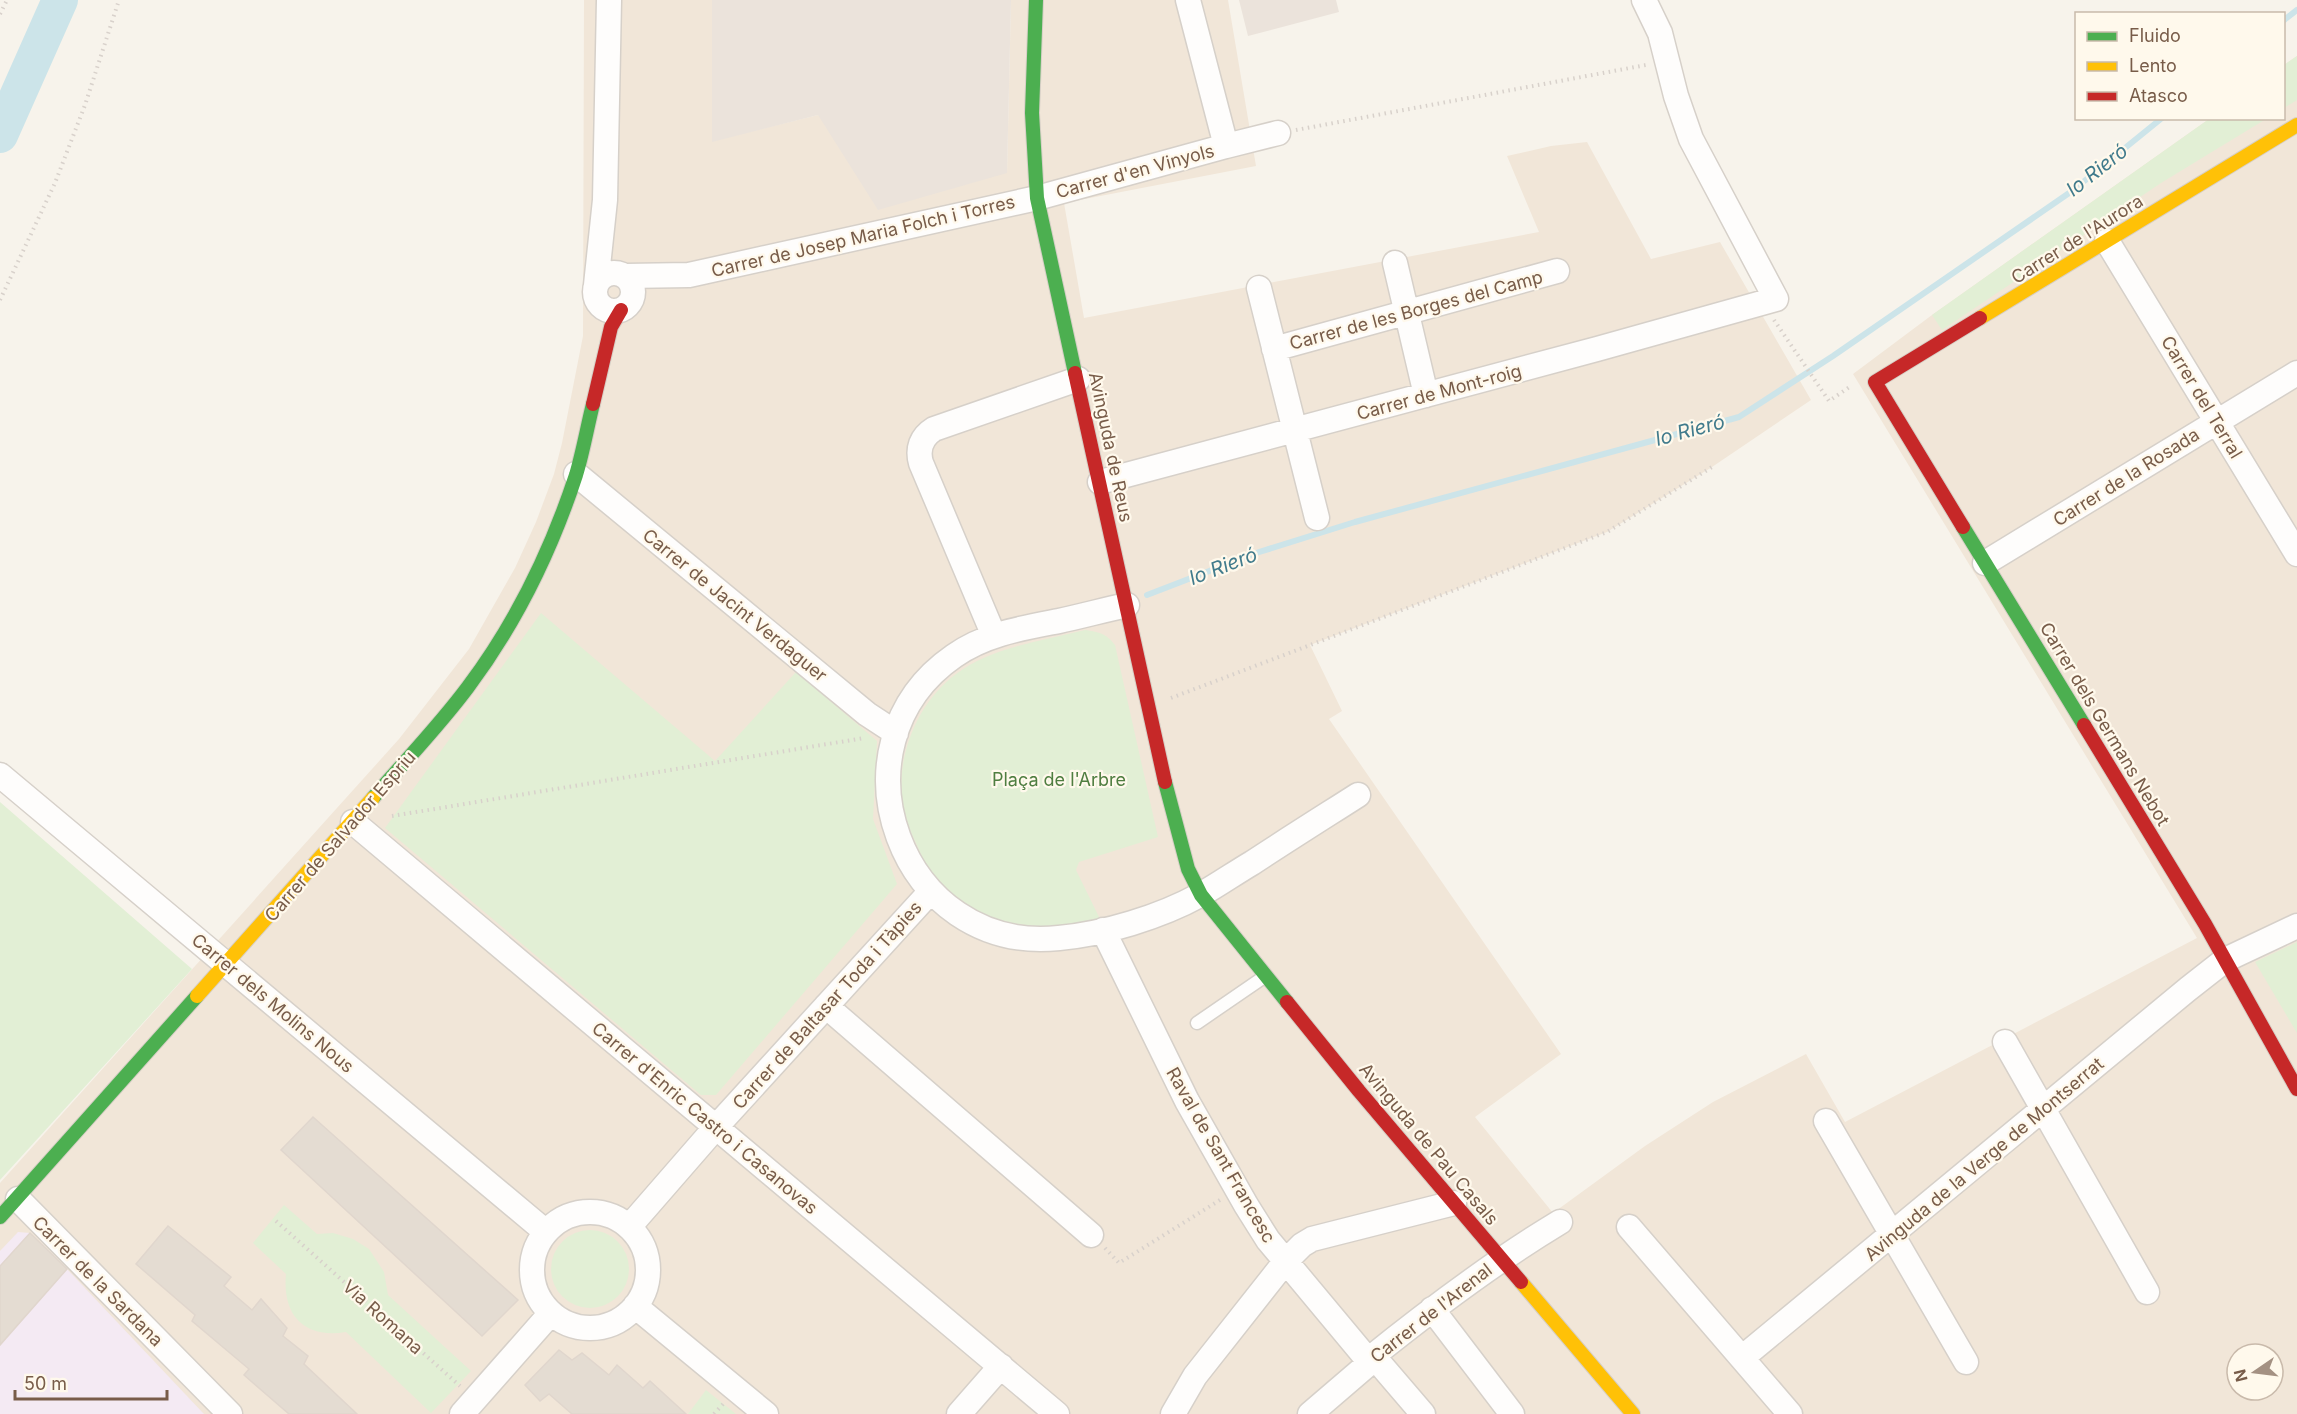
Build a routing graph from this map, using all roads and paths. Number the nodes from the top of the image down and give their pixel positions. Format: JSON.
{"nodes":[{"id":1,"x":7,"y":0,"type":"edge"},
{"id":2,"x":119,"y":0,"type":"edge"},
{"id":3,"x":609,"y":0,"type":"edge"},
{"id":4,"x":1036,"y":0,"type":"edge"},
{"id":5,"x":1188,"y":0,"type":"edge"},
{"id":6,"x":1644,"y":0,"type":"edge"},
{"id":7,"x":0,"y":14,"type":"edge"},
{"id":8,"x":1667,"y":61,"type":"junction"},
{"id":9,"x":2297,"y":125,"type":"edge"},
{"id":10,"x":1278,"y":133,"type":"joint"},
{"id":11,"x":1226,"y":146,"type":"junction"},
{"id":12,"x":1038,"y":198,"type":"junction"},
{"id":13,"x":605,"y":200,"type":"junction"},
{"id":14,"x":2107,"y":241,"type":"junction"},
{"id":15,"x":1395,"y":263,"type":"dead end"},
{"id":16,"x":1557,"y":272,"type":"dead end"},
{"id":17,"x":622,"y":274,"type":"junction"},
{"id":18,"x":689,"y":275,"type":"junction"},
{"id":19,"x":1259,"y":288,"type":"dead end"},
{"id":20,"x":597,"y":292,"type":"junction"},
{"id":21,"x":1776,"y":299,"type":"junction"},
{"id":22,"x":0,"y":300,"type":"edge"},
{"id":23,"x":627,"y":305,"type":"junction"},
{"id":24,"x":1407,"y":313,"type":"junction"},
{"id":25,"x":1274,"y":349,"type":"junction"},
{"id":26,"x":2297,"y":373,"type":"edge"},
{"id":27,"x":1078,"y":379,"type":"junction"},
{"id":28,"x":1875,"y":382,"type":"junction"},
{"id":29,"x":1426,"y":395,"type":"junction"},
{"id":30,"x":592,"y":401,"type":"junction"},
{"id":31,"x":2216,"y":422,"type":"junction"},
{"id":32,"x":1294,"y":430,"type":"junction"},
{"id":33,"x":1712,"y":467,"type":"dead end"},
{"id":34,"x":576,"y":474,"type":"junction"},
{"id":35,"x":1100,"y":482,"type":"junction"},
{"id":36,"x":1317,"y":518,"type":"dead end"},
{"id":37,"x":2297,"y":554,"type":"edge"},
{"id":38,"x":1985,"y":563,"type":"junction"},
{"id":39,"x":1127,"y":604,"type":"junction"},
{"id":40,"x":994,"y":636,"type":"junction"},
{"id":41,"x":1148,"y":706,"type":"junction"},
{"id":42,"x":896,"y":733,"type":"junction"},
{"id":43,"x":0,"y":776,"type":"edge"},
{"id":44,"x":1358,"y":795,"type":"dead end"},
{"id":45,"x":388,"y":816,"type":"dead end"},
{"id":46,"x":353,"y":822,"type":"junction"},
{"id":47,"x":931,"y":891,"type":"junction"},
{"id":48,"x":1201,"y":895,"type":"junction"},
{"id":49,"x":2297,"y":926,"type":"edge"},
{"id":50,"x":1103,"y":930,"type":"junction"},
{"id":51,"x":2225,"y":960,"type":"junction"},
{"id":52,"x":227,"y":964,"type":"junction"},
{"id":53,"x":1265,"y":976,"type":"junction"},
{"id":54,"x":826,"y":1006,"type":"junction"},
{"id":55,"x":1197,"y":1023,"type":"dead end"},
{"id":56,"x":2005,"y":1042,"type":"dead end"},
{"id":57,"x":2297,"y":1089,"type":"edge"},
{"id":58,"x":2043,"y":1110,"type":"junction"},
{"id":59,"x":1826,"y":1121,"type":"dead end"},
{"id":60,"x":716,"y":1127,"type":"junction"},
{"id":61,"x":1237,"y":1190,"type":"junction"},
{"id":62,"x":18,"y":1198,"type":"junction"},
{"id":63,"x":1454,"y":1203,"type":"junction"},
{"id":64,"x":0,"y":1217,"type":"edge"},
{"id":65,"x":276,"y":1221,"type":"dead end"},
{"id":66,"x":1560,"y":1222,"type":"dead end"},
{"id":67,"x":628,"y":1227,"type":"junction"},
{"id":68,"x":1629,"y":1227,"type":"dead end"},
{"id":69,"x":546,"y":1232,"type":"junction"},
{"id":70,"x":1091,"y":1235,"type":"joint"},
{"id":71,"x":1892,"y":1235,"type":"junction"},
{"id":72,"x":1501,"y":1258,"type":"junction"},
{"id":73,"x":1285,"y":1262,"type":"junction"},
{"id":74,"x":2147,"y":1292,"type":"dead end"},
{"id":75,"x":635,"y":1306,"type":"junction"},
{"id":76,"x":1432,"y":1309,"type":"junction"},
{"id":77,"x":551,"y":1313,"type":"junction"},
{"id":78,"x":1743,"y":1357,"type":"junction"},
{"id":79,"x":1368,"y":1360,"type":"junction"},
{"id":80,"x":1966,"y":1362,"type":"dead end"},
{"id":81,"x":1001,"y":1366,"type":"junction"},
{"id":82,"x":469,"y":1407,"type":"edge"},
{"id":83,"x":230,"y":1414,"type":"edge"},
{"id":84,"x":766,"y":1414,"type":"edge"},
{"id":85,"x":959,"y":1414,"type":"edge"},
{"id":86,"x":1057,"y":1414,"type":"edge"},
{"id":87,"x":1173,"y":1414,"type":"edge"},
{"id":88,"x":1310,"y":1414,"type":"edge"},
{"id":89,"x":1423,"y":1414,"type":"edge"},
{"id":90,"x":1512,"y":1414,"type":"edge"},
{"id":91,"x":1633,"y":1414,"type":"edge"},
{"id":92,"x":1790,"y":1414,"type":"edge"}],
"edges":[{"from":1,"to":7,"type":"path"},
{"from":2,"to":22,"type":"path"},
{"from":3,"to":13,"type":"street","name":"Carrer de Salvador Espriu"},
{"from":4,"to":12,"type":"street","name":"Avinguda de Reus"},
{"from":5,"to":11,"type":"street","name":"Carrer d'en Vinyols"},
{"from":6,"to":8,"type":"street"},
{"from":8,"to":10,"type":"path"},
{"from":8,"to":21,"type":"street"},
{"from":9,"to":14,"type":"street","name":"Carrer de l'Aurora"},
{"from":10,"to":11,"type":"street"},
{"from":11,"to":12,"type":"street","name":"Carrer d'en Vinyols"},
{"from":12,"to":18,"type":"street","name":"Carrer de Josep Maria Folch i Torres"},
{"from":12,"to":27,"type":"street","name":"Avinguda de Reus"},
{"from":13,"to":17,"type":"street","name":"Carrer de Salvador Espriu"},
{"from":13,"to":20,"type":"street","name":"Carrer de Salvador Espriu"},
{"from":14,"to":28,"type":"street","name":"Carrer de l'Aurora"},
{"from":14,"to":31,"type":"street","name":"Carrer del Terral"},
{"from":15,"to":24,"type":"street"},
{"from":16,"to":24,"type":"street","name":"Carrer de les Borges del Camp"},
{"from":17,"to":18,"type":"street","name":"Carrer de Josep Maria Folch i Torres"},
{"from":17,"to":20,"type":"street"},
{"from":17,"to":23,"type":"street"},
{"from":18,"to":23,"type":"street","name":"Carrer de Josep Maria Folch i Torres"},
{"from":19,"to":25,"type":"street"},
{"from":20,"to":23,"type":"street"},
{"from":20,"to":30,"type":"street","name":"Carrer de Salvador Espriu"},
{"from":21,"to":28,"type":"path"},
{"from":21,"to":29,"type":"street","name":"Carrer de Mont-roig"},
{"from":23,"to":30,"type":"street","name":"Carrer de Salvador Espriu"},
{"from":24,"to":25,"type":"street","name":"Carrer de les Borges del Camp"},
{"from":24,"to":29,"type":"street"},
{"from":25,"to":32,"type":"street"},
{"from":26,"to":31,"type":"street","name":"Carrer de la Rosada"},
{"from":27,"to":35,"type":"street","name":"Avinguda de Reus"},
{"from":27,"to":40,"type":"street"},
{"from":28,"to":38,"type":"street","name":"Carrer dels Germans Nebot"},
{"from":29,"to":32,"type":"street","name":"Carrer de Mont-roig"},
{"from":30,"to":34,"type":"street","name":"Carrer de Salvador Espriu"},
{"from":31,"to":37,"type":"street","name":"Carrer del Terral"},
{"from":31,"to":38,"type":"street","name":"Carrer de la Rosada"},
{"from":32,"to":35,"type":"street","name":"Carrer de Mont-roig"},
{"from":32,"to":36,"type":"street"},
{"from":33,"to":41,"type":"path"},
{"from":34,"to":42,"type":"street","name":"Carrer de Jacint Verdaguer"},
{"from":34,"to":46,"type":"street","name":"Carrer de Salvador Espriu"},
{"from":35,"to":39,"type":"street","name":"Avinguda de Reus"},
{"from":38,"to":51,"type":"street","name":"Carrer dels Germans Nebot"},
{"from":39,"to":40,"type":"street"},
{"from":39,"to":41,"type":"street","name":"Avinguda de Reus"},
{"from":40,"to":42,"type":"street"},
{"from":41,"to":48,"type":"street","name":"Avinguda de Reus"},
{"from":42,"to":45,"type":"path"},
{"from":42,"to":47,"type":"street"},
{"from":43,"to":52,"type":"street","name":"Carrer dels Molins Nous"},
{"from":44,"to":48,"type":"street"},
{"from":46,"to":52,"type":"street","name":"Carrer de Salvador Espriu"},
{"from":46,"to":60,"type":"street","name":"Carrer d'Enric Castro i Casanovas"},
{"from":47,"to":50,"type":"street"},
{"from":47,"to":54,"type":"street","name":"Carrer de Baltasar Toda i Tàpies"},
{"from":48,"to":50,"type":"street"},
{"from":48,"to":53,"type":"street","name":"Avinguda de Pau Casals"},
{"from":49,"to":51,"type":"street","name":"Avinguda de la Verge de Montserrat"},
{"from":50,"to":61,"type":"street","name":"Raval de Sant Francesc"},
{"from":51,"to":57,"type":"street","name":"Carrer dels Germans Nebot"},
{"from":51,"to":58,"type":"street","name":"Avinguda de la Verge de Montserrat"},
{"from":52,"to":62,"type":"street","name":"Carrer de Salvador Espriu"},
{"from":52,"to":69,"type":"street","name":"Carrer dels Molins Nous"},
{"from":53,"to":55,"type":"lane"},
{"from":53,"to":63,"type":"street","name":"Avinguda de Pau Casals"},
{"from":54,"to":60,"type":"street","name":"Carrer de Baltasar Toda i Tàpies"},
{"from":54,"to":70,"type":"street"},
{"from":56,"to":58,"type":"street"},
{"from":58,"to":71,"type":"street","name":"Avinguda de la Verge de Montserrat"},
{"from":58,"to":74,"type":"street"},
{"from":59,"to":71,"type":"street"},
{"from":60,"to":67,"type":"street","name":"Carrer de Baltasar Toda i Tàpies"},
{"from":60,"to":81,"type":"street","name":"Carrer d'Enric Castro i Casanovas"},
{"from":61,"to":70,"type":"path"},
{"from":61,"to":73,"type":"street","name":"Raval de Sant Francesc"},
{"from":62,"to":64,"type":"street","name":"Carrer de Salvador Espriu"},
{"from":62,"to":83,"type":"street","name":"Carrer de la Sardana"},
{"from":63,"to":72,"type":"street","name":"Avinguda de Pau Casals"},
{"from":63,"to":73,"type":"street"},
{"from":65,"to":82,"type":"path","name":"Via Romana"},
{"from":66,"to":72,"type":"street","name":"Carrer de l'Arenal"},
{"from":67,"to":69,"type":"street"},
{"from":67,"to":75,"type":"street"},
{"from":68,"to":78,"type":"street"},
{"from":69,"to":77,"type":"street"},
{"from":71,"to":78,"type":"street","name":"Avinguda de la Verge de Montserrat"},
{"from":71,"to":80,"type":"street"},
{"from":72,"to":76,"type":"street","name":"Carrer de l'Arenal"},
{"from":72,"to":91,"type":"street","name":"Avinguda de Pau Casals"},
{"from":73,"to":79,"type":"street","name":"Raval de Sant Francesc"},
{"from":73,"to":87,"type":"street"},
{"from":75,"to":77,"type":"street"},
{"from":75,"to":84,"type":"street"},
{"from":76,"to":79,"type":"street","name":"Carrer de l'Arenal"},
{"from":76,"to":90,"type":"street"},
{"from":77,"to":82,"type":"street"},
{"from":78,"to":92,"type":"street"},
{"from":79,"to":88,"type":"street","name":"Carrer de l'Arenal"},
{"from":79,"to":89,"type":"street","name":"Raval de Sant Francesc"},
{"from":81,"to":85,"type":"street"},
{"from":81,"to":86,"type":"street","name":"Carrer d'Enric Castro i Casanovas"}]}
